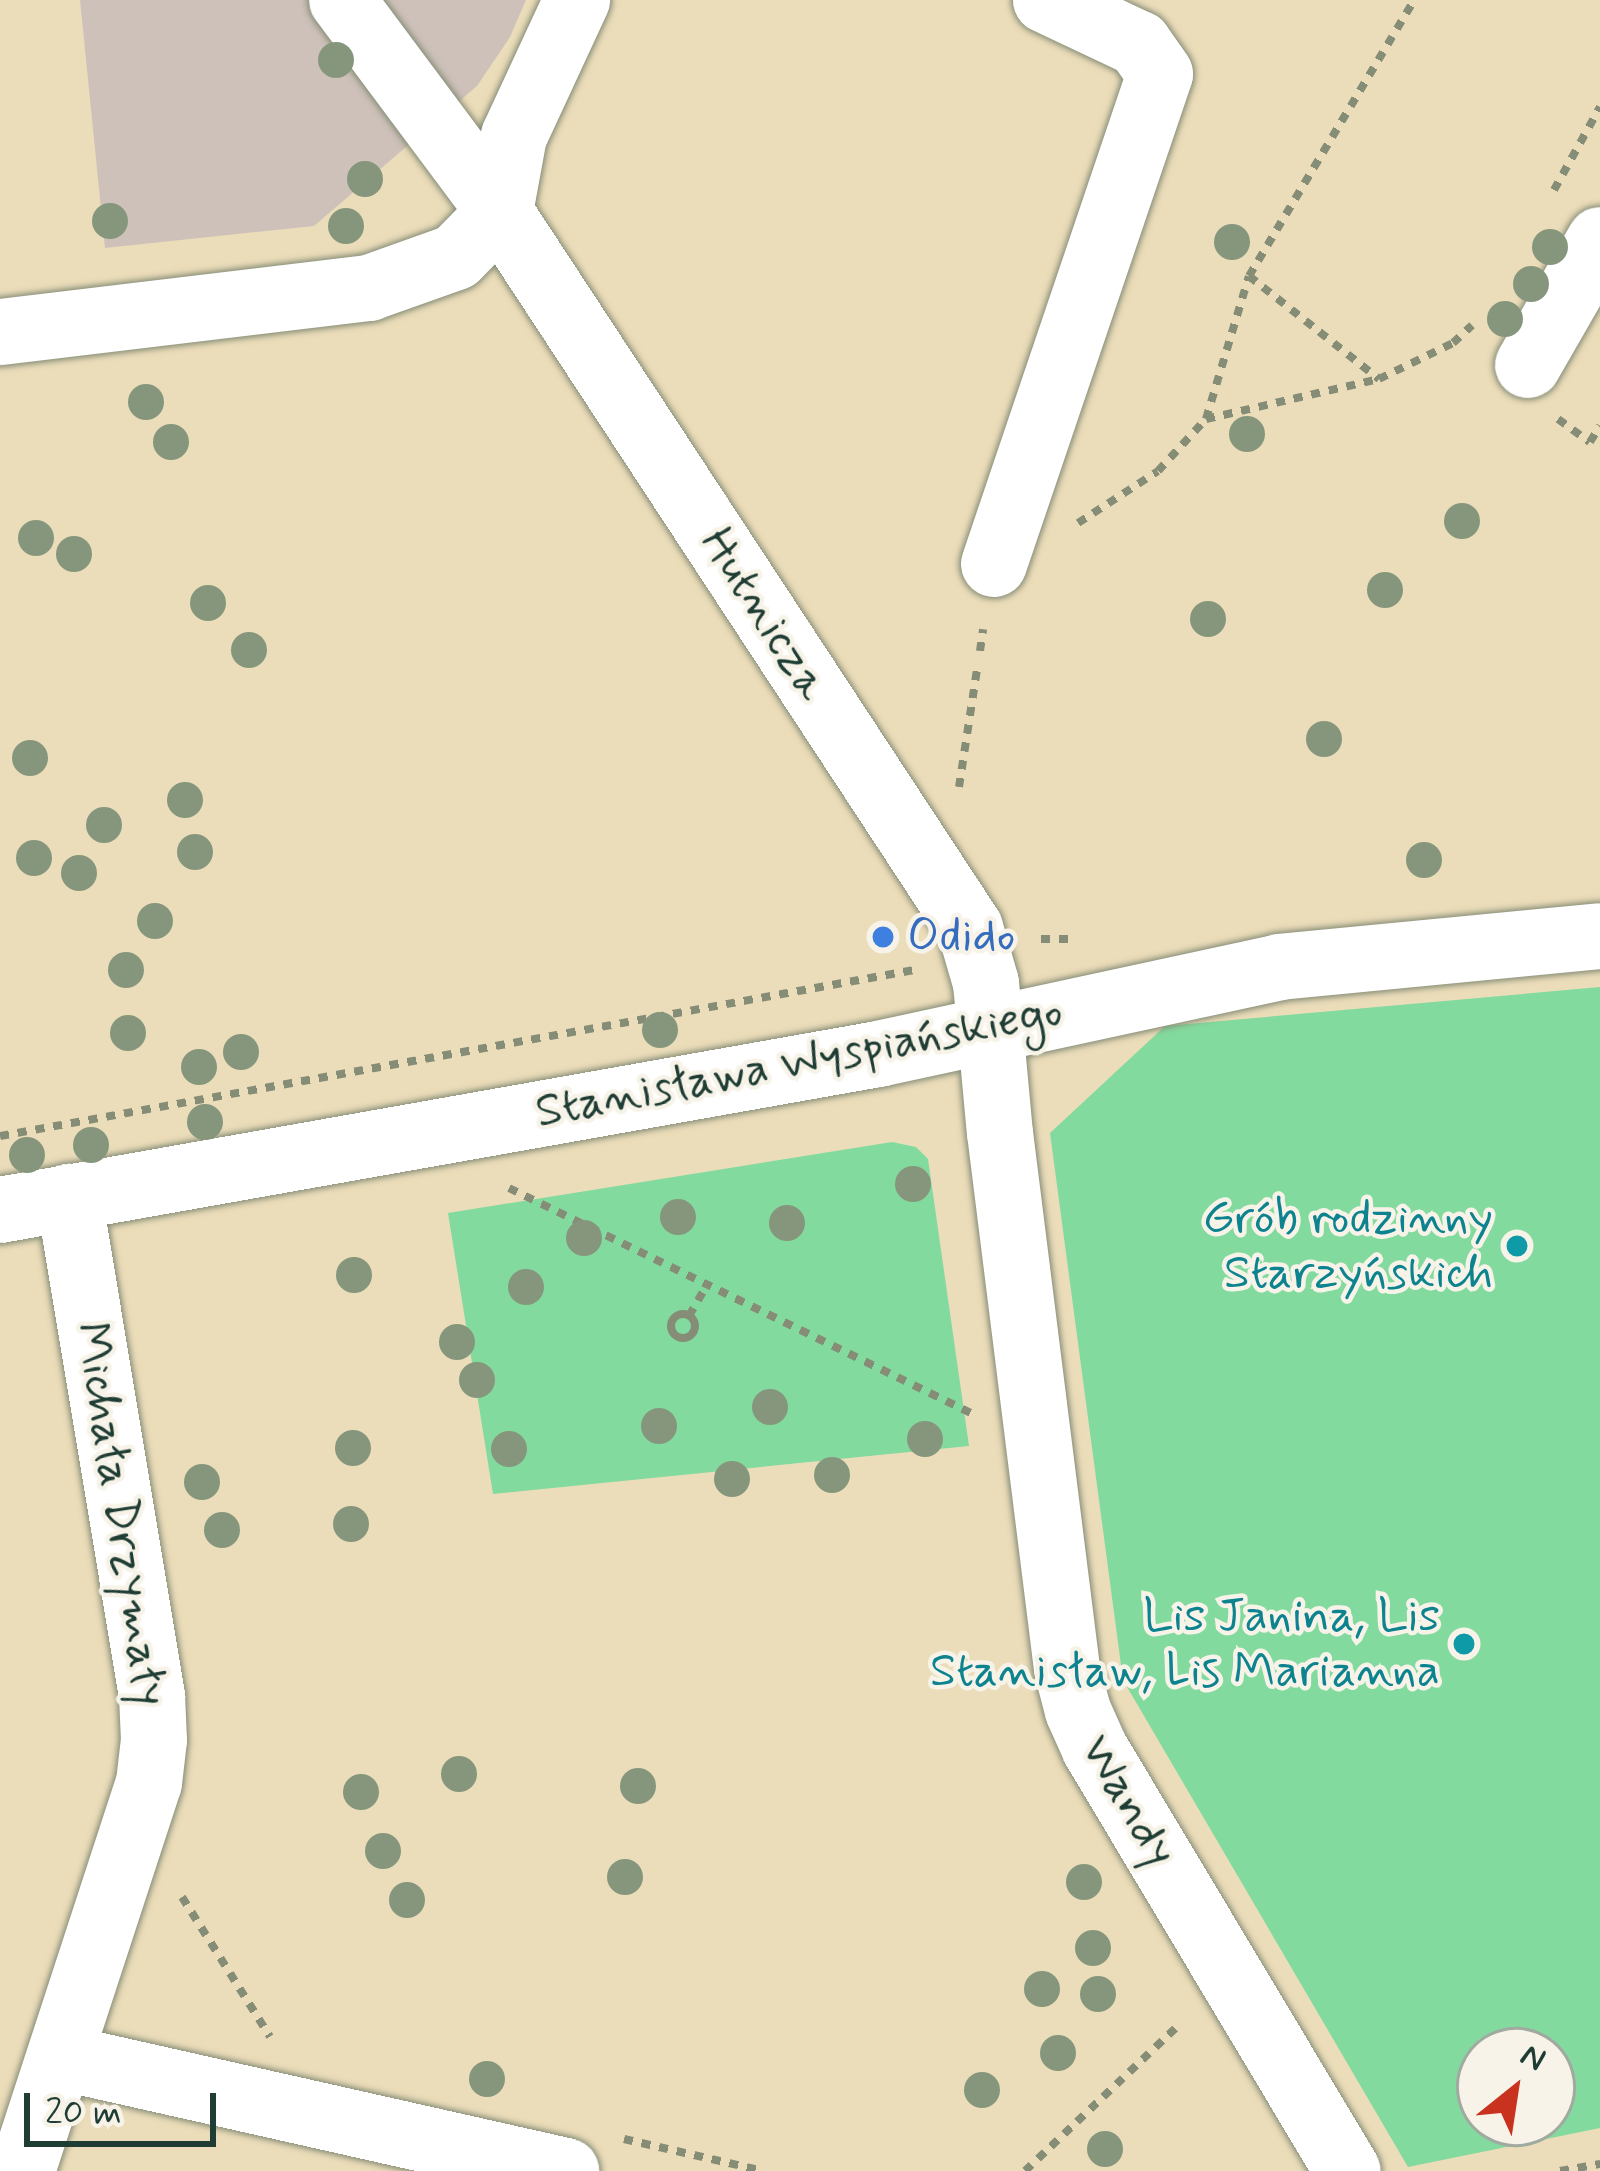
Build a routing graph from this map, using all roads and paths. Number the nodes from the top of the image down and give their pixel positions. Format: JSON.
{"nodes":[{"id":1,"x":342,"y":0,"type":"edge"},
{"id":2,"x":577,"y":0,"type":"edge"},
{"id":3,"x":1046,"y":0,"type":"edge"},
{"id":4,"x":1414,"y":0,"type":"edge"},
{"id":5,"x":1600,"y":107,"type":"edge"},
{"id":6,"x":1545,"y":204,"type":"dead end"},
{"id":7,"x":500,"y":212,"type":"junction"},
{"id":8,"x":1600,"y":240,"type":"edge"},
{"id":9,"x":1249,"y":275,"type":"junction"},
{"id":10,"x":1483,"y":311,"type":"dead end"},
{"id":11,"x":0,"y":332,"type":"edge"},
{"id":12,"x":1528,"y":365,"type":"dead end"},
{"id":13,"x":1379,"y":379,"type":"junction"},
{"id":14,"x":1206,"y":419,"type":"junction"},
{"id":15,"x":994,"y":564,"type":"junction"},
{"id":16,"x":980,"y":651,"type":"dead end"},
{"id":17,"x":977,"y":669,"type":"dead end"},
{"id":18,"x":957,"y":797,"type":"dead end"},
{"id":19,"x":1600,"y":936,"type":"edge"},
{"id":20,"x":924,"y":963,"type":"dead end"},
{"id":21,"x":991,"y":1030,"type":"junction"},
{"id":22,"x":0,"y":1136,"type":"edge"},
{"id":23,"x":524,"y":1180,"type":"dead end"},
{"id":24,"x":69,"y":1197,"type":"junction"},
{"id":25,"x":0,"y":1210,"type":"edge"},
{"id":26,"x":707,"y":1285,"type":"junction"},
{"id":27,"x":689,"y":1316,"type":"dead end"},
{"id":28,"x":980,"y":1396,"type":"dead end"},
{"id":29,"x":180,"y":1894,"type":"dead end"},
{"id":30,"x":1196,"y":2010,"type":"dead end"},
{"id":31,"x":274,"y":2044,"type":"dead end"},
{"id":32,"x":59,"y":2057,"type":"junction"},
{"id":33,"x":585,"y":2153,"type":"edge"},
{"id":34,"x":1600,"y":2164,"type":"edge"},
{"id":35,"x":22,"y":2171,"type":"edge"},
{"id":36,"x":764,"y":2171,"type":"edge"},
{"id":37,"x":1025,"y":2171,"type":"edge"},
{"id":38,"x":1348,"y":2171,"type":"edge"},
{"id":39,"x":1560,"y":2171,"type":"edge"}],
"edges":[{"from":1,"to":7,"type":"street","name":"Hutnicza"},
{"from":2,"to":7,"type":"street"},
{"from":3,"to":15,"type":"street"},
{"from":4,"to":9,"type":"path"},
{"from":5,"to":6,"type":"path"},
{"from":7,"to":11,"type":"street"},
{"from":7,"to":21,"type":"street","name":"Hutnicza"},
{"from":8,"to":12,"type":"street"},
{"from":9,"to":13,"type":"path"},
{"from":9,"to":14,"type":"path"},
{"from":10,"to":13,"type":"path"},
{"from":13,"to":14,"type":"path"},
{"from":14,"to":15,"type":"path"},
{"from":15,"to":16,"type":"path"},
{"from":17,"to":18,"type":"path"},
{"from":19,"to":21,"type":"street","name":"Stanisława Wyspiańskiego"},
{"from":20,"to":22,"type":"path"},
{"from":21,"to":24,"type":"street","name":"Stanisława Wyspiańskiego"},
{"from":21,"to":38,"type":"street","name":"Wandy"},
{"from":23,"to":26,"type":"path"},
{"from":24,"to":25,"type":"street","name":"Stanisława Wyspiańskiego"},
{"from":24,"to":32,"type":"street","name":"Michała Drzymały"},
{"from":26,"to":27,"type":"path"},
{"from":26,"to":28,"type":"path"},
{"from":29,"to":31,"type":"path"},
{"from":30,"to":37,"type":"path"},
{"from":32,"to":33,"type":"street"},
{"from":32,"to":35,"type":"street","name":"Michała Drzymały"},
{"from":33,"to":36,"type":"path"},
{"from":34,"to":39,"type":"path"}]}
